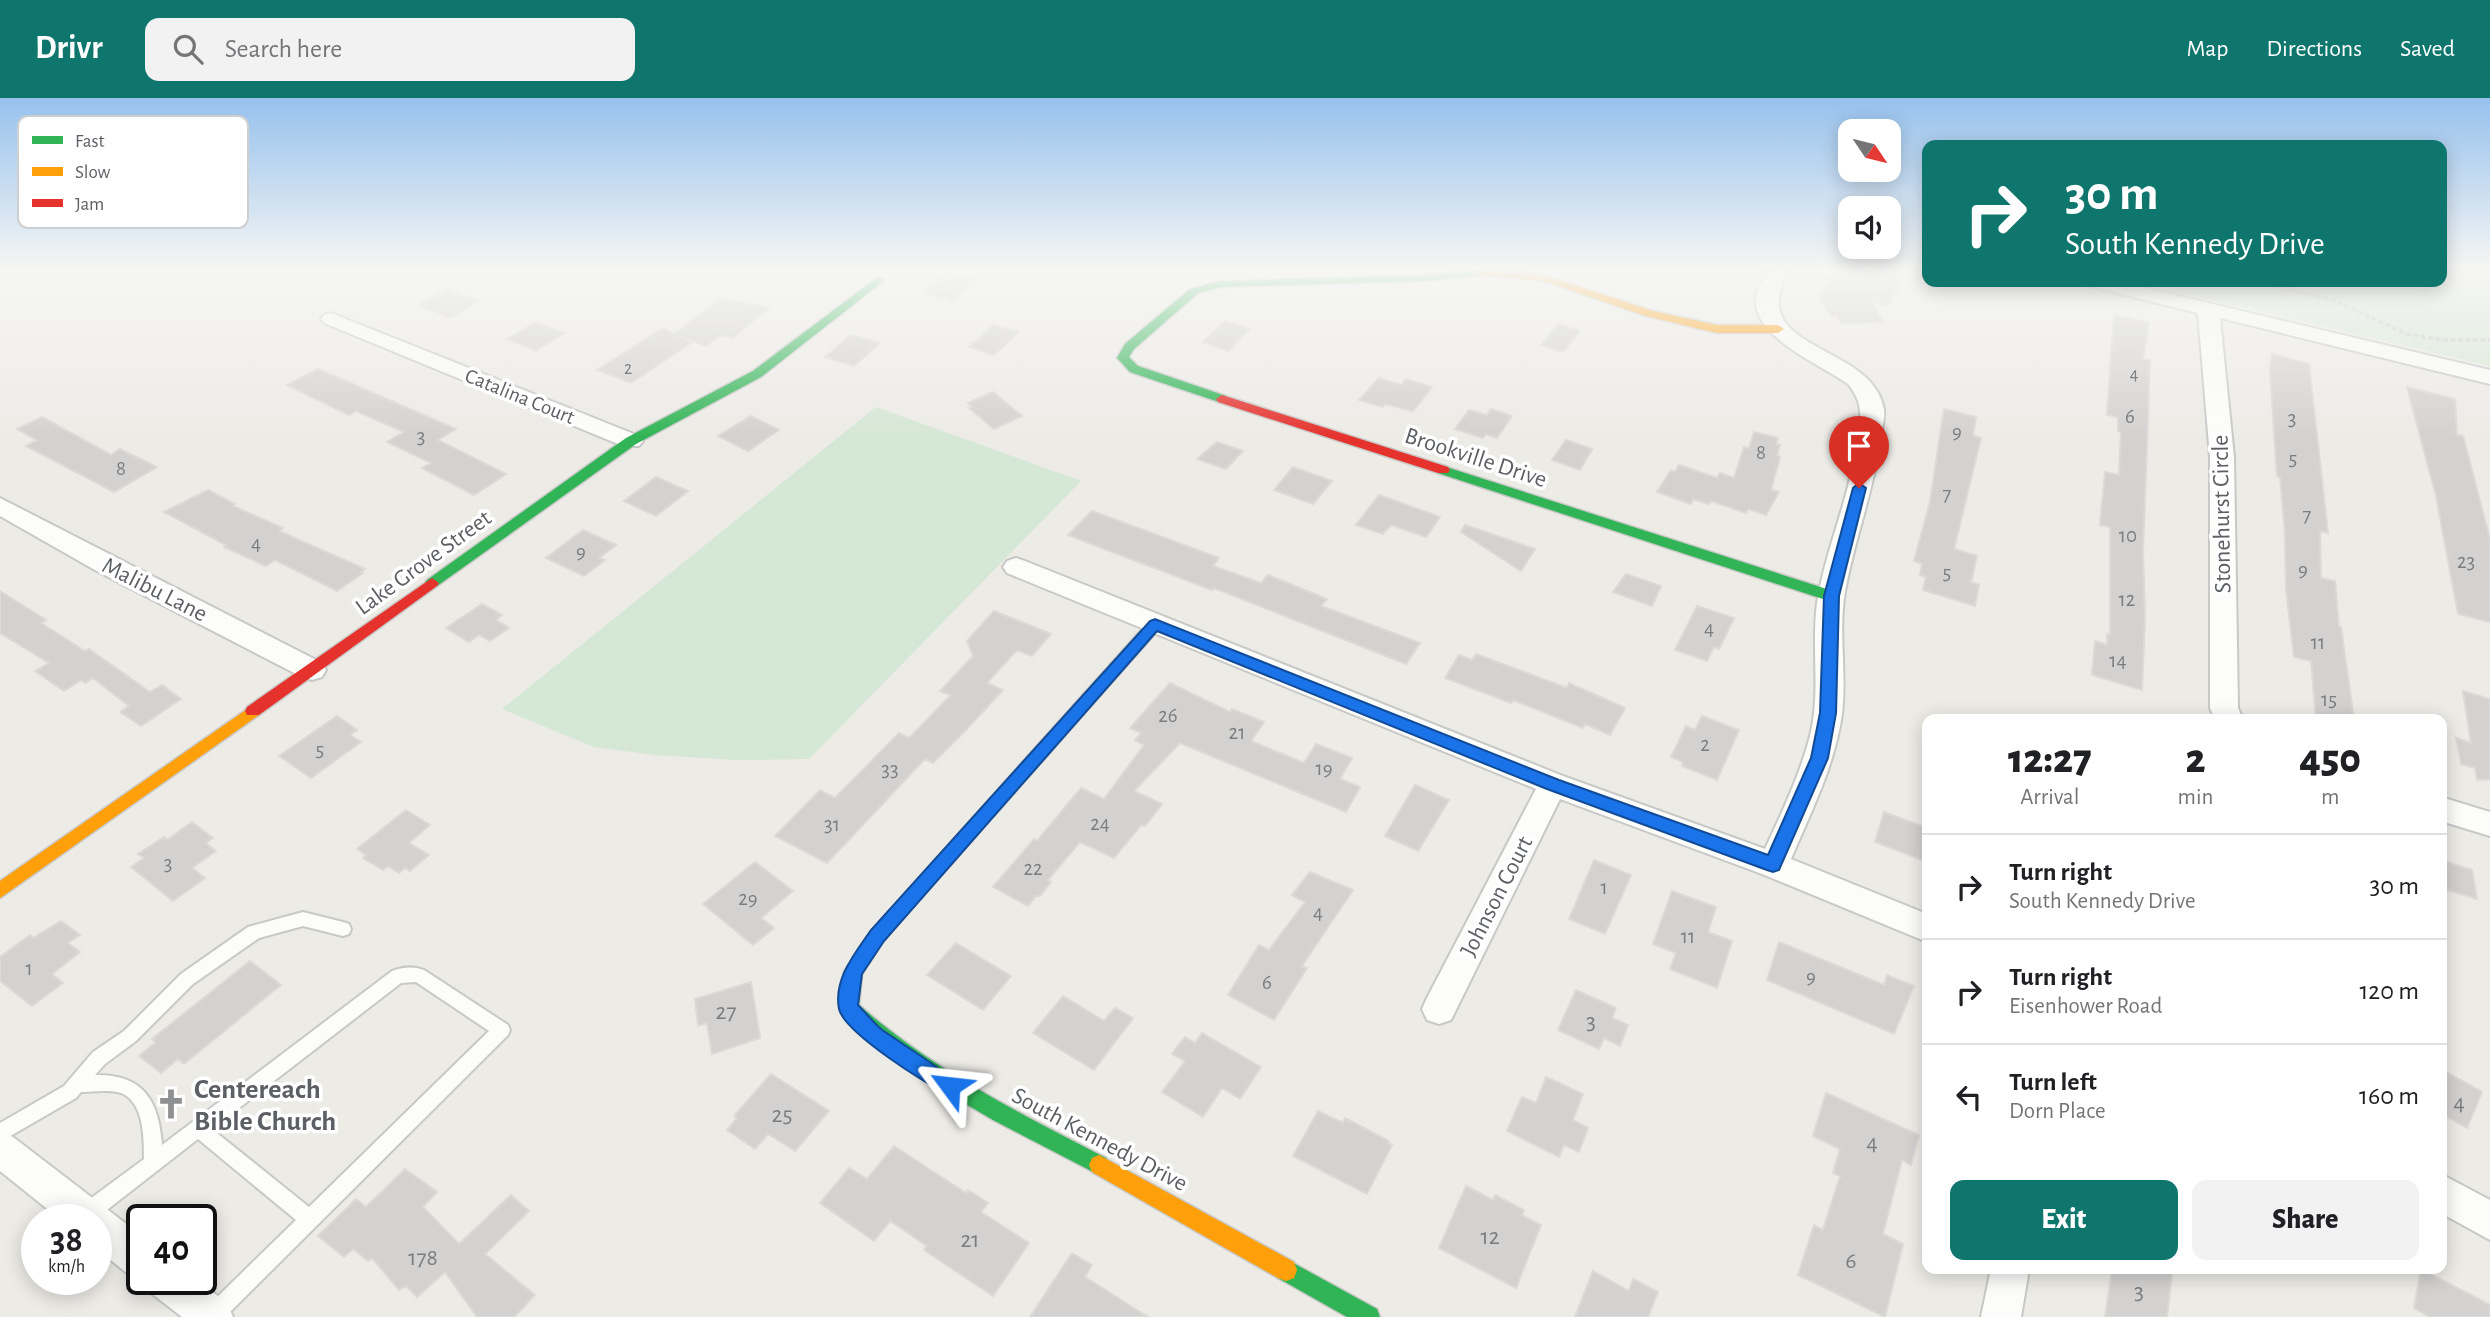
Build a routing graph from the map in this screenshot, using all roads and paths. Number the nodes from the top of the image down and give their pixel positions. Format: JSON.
{"nodes":[{"id":1,"x":343,"y":324,"type":"edge"},
{"id":2,"x":822,"y":324,"type":"edge"},
{"id":3,"x":1156,"y":324,"type":"edge"},
{"id":4,"x":1694,"y":324,"type":"edge"},
{"id":5,"x":1776,"y":324,"type":"edge"},
{"id":6,"x":2210,"y":324,"type":"edge"},
{"id":7,"x":2270,"y":324,"type":"edge"},
{"id":8,"x":2385,"y":324,"type":"edge"},
{"id":9,"x":1778,"y":328,"type":"junction"},
{"id":10,"x":2490,"y":340,"type":"edge"},
{"id":11,"x":2490,"y":377,"type":"edge"},
{"id":12,"x":631,"y":441,"type":"junction"},
{"id":13,"x":0,"y":506,"type":"edge"},
{"id":14,"x":1016,"y":567,"type":"dead end"},
{"id":15,"x":1831,"y":596,"type":"junction"},
{"id":16,"x":1155,"y":624,"type":"junction"},
{"id":17,"x":312,"y":670,"type":"junction"},
{"id":18,"x":2227,"y":714,"type":"edge"},
{"id":19,"x":1553,"y":784,"type":"junction"},
{"id":20,"x":2447,"y":811,"type":"edge"},
{"id":21,"x":2490,"y":824,"type":"edge"},
{"id":22,"x":1773,"y":864,"type":"junction"},
{"id":23,"x":0,"y":891,"type":"edge"},
{"id":24,"x":1922,"y":926,"type":"edge"},
{"id":25,"x":343,"y":929,"type":"dead end"},
{"id":26,"x":1439,"y":1009,"type":"dead end"},
{"id":27,"x":76,"y":1084,"type":"junction"},
{"id":28,"x":199,"y":1129,"type":"junction"},
{"id":29,"x":0,"y":1133,"type":"edge"},
{"id":30,"x":0,"y":1149,"type":"edge"},
{"id":31,"x":153,"y":1163,"type":"junction"},
{"id":32,"x":2447,"y":1196,"type":"edge"},
{"id":33,"x":70,"y":1204,"type":"edge"},
{"id":34,"x":108,"y":1204,"type":"edge"},
{"id":35,"x":310,"y":1219,"type":"junction"},
{"id":36,"x":2490,"y":1221,"type":"edge"},
{"id":37,"x":112,"y":1236,"type":"edge"},
{"id":38,"x":126,"y":1247,"type":"edge"},
{"id":39,"x":2009,"y":1274,"type":"edge"},
{"id":40,"x":185,"y":1295,"type":"edge"},
{"id":41,"x":212,"y":1317,"type":"edge"},
{"id":42,"x":1369,"y":1317,"type":"edge"},
{"id":43,"x":2001,"y":1317,"type":"edge"}],
"edges":[{"from":1,"to":12,"type":"street","name":"Catalina Court"},
{"from":2,"to":12,"type":"street","name":"Lake Grove Street"},
{"from":3,"to":15,"type":"street","name":"Brookville Drive"},
{"from":4,"to":9,"type":"street","name":"Brookville Drive"},
{"from":5,"to":9,"type":"street"},
{"from":6,"to":18,"type":"street","name":"Stonehurst Circle"},
{"from":7,"to":11,"type":"street"},
{"from":8,"to":10,"type":"path"},
{"from":9,"to":15,"type":"street"},
{"from":12,"to":17,"type":"street","name":"Lake Grove Street"},
{"from":13,"to":17,"type":"street","name":"Malibu Lane"},
{"from":14,"to":16,"type":"street"},
{"from":15,"to":22,"type":"street"},
{"from":16,"to":19,"type":"street"},
{"from":16,"to":42,"type":"street","name":"South Kennedy Drive"},
{"from":17,"to":23,"type":"street","name":"Lake Grove Street"},
{"from":19,"to":22,"type":"street"},
{"from":19,"to":26,"type":"street","name":"Johnson Court"},
{"from":20,"to":21,"type":"street"},
{"from":22,"to":24,"type":"street"},
{"from":25,"to":27,"type":"lane"},
{"from":27,"to":29,"type":"lane"},
{"from":27,"to":31,"type":"lane"},
{"from":28,"to":31,"type":"lane"},
{"from":28,"to":35,"type":"lane"},
{"from":28,"to":35,"type":"lane"},
{"from":30,"to":33,"type":"street"},
{"from":31,"to":34,"type":"lane"},
{"from":32,"to":36,"type":"street"},
{"from":35,"to":41,"type":"lane"},
{"from":37,"to":38,"type":"street"},
{"from":39,"to":43,"type":"street"},
{"from":40,"to":41,"type":"street"}]}
